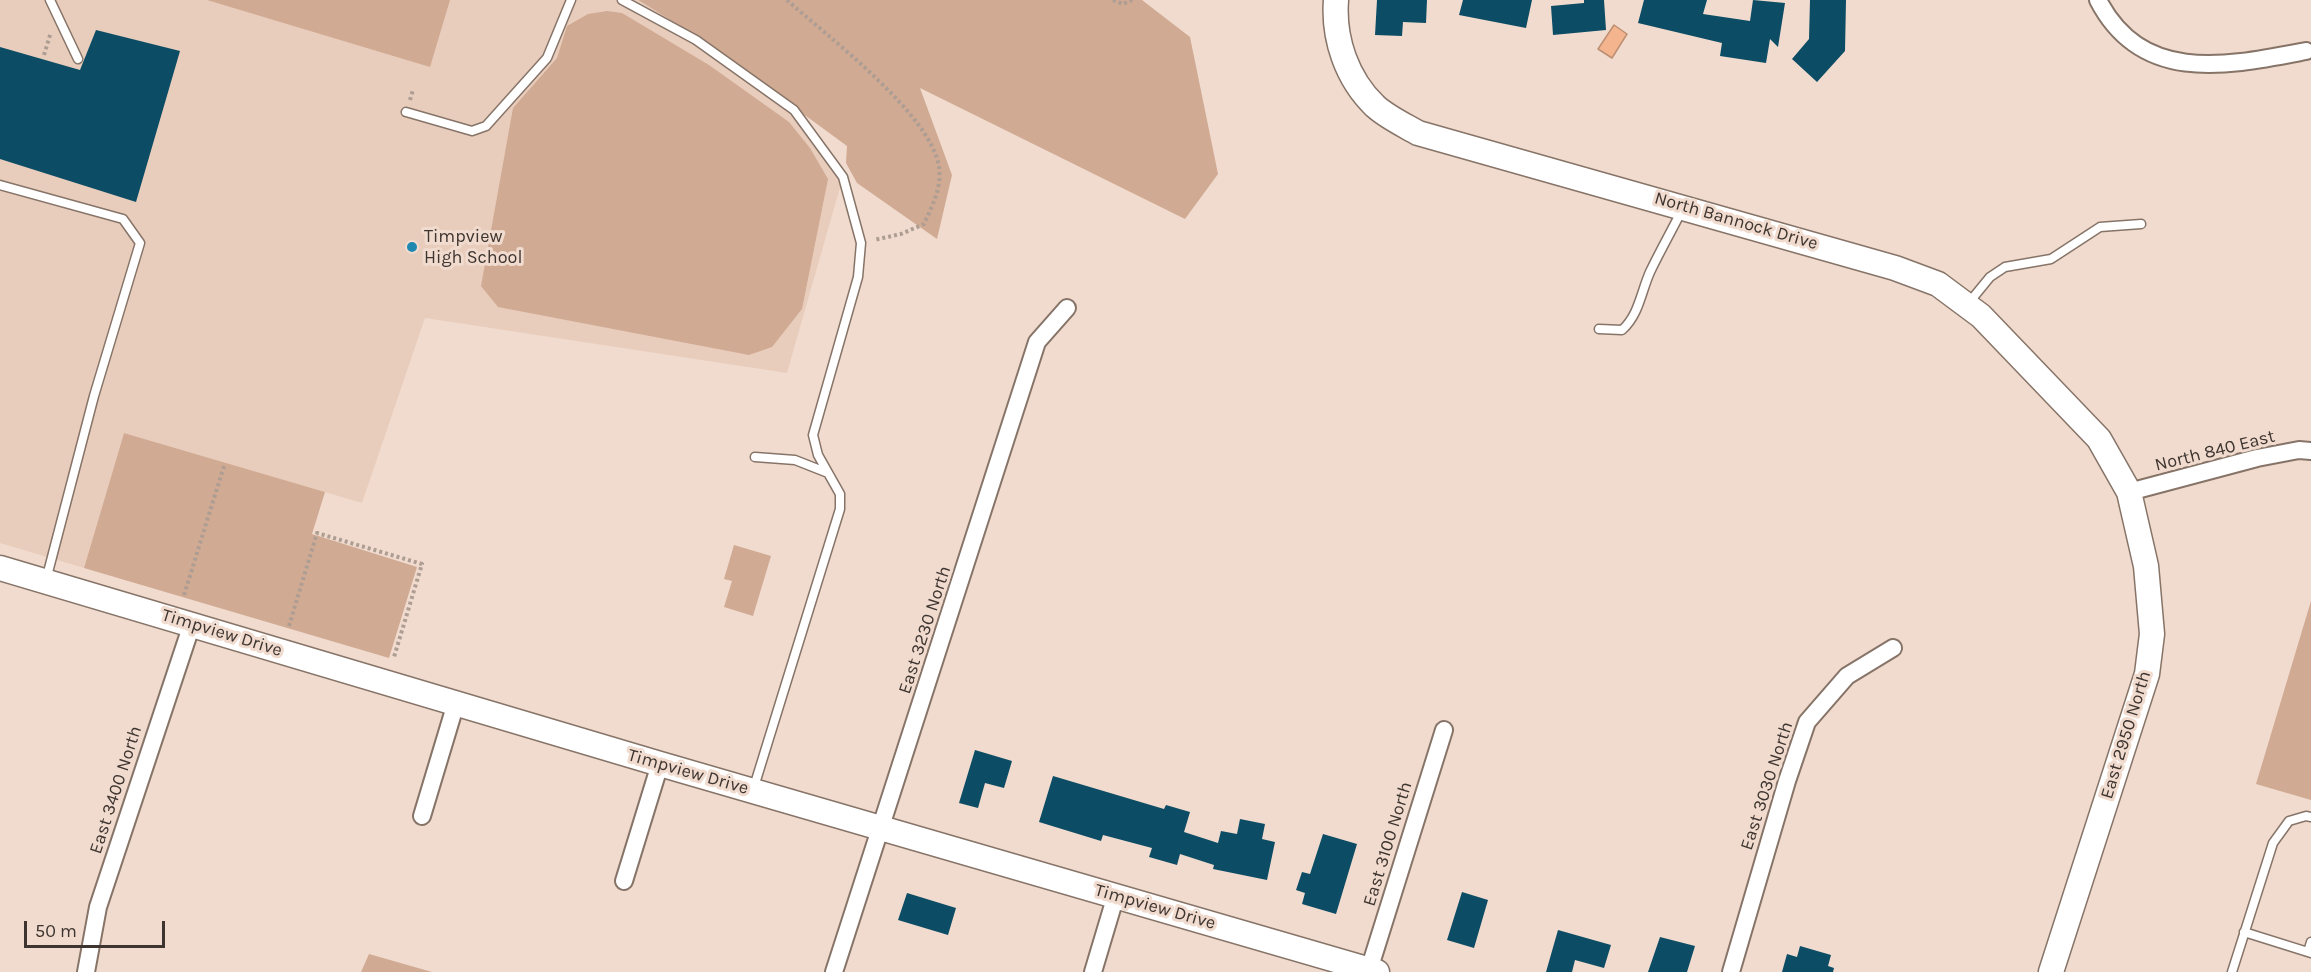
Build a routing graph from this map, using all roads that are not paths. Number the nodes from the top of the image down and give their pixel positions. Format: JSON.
{"nodes":[{"id":1,"x":51,"y":0,"type":"edge"},
{"id":2,"x":571,"y":0,"type":"edge"},
{"id":3,"x":622,"y":0,"type":"edge"},
{"id":4,"x":1336,"y":0,"type":"edge"},
{"id":5,"x":2098,"y":0,"type":"edge"},
{"id":6,"x":2306,"y":51,"type":"dead end"},
{"id":7,"x":78,"y":59,"type":"dead end"},
{"id":8,"x":406,"y":112,"type":"dead end"},
{"id":9,"x":0,"y":185,"type":"edge"},
{"id":10,"x":1684,"y":206,"type":"junction"},
{"id":11,"x":2141,"y":224,"type":"dead end"},
{"id":12,"x":1966,"y":305,"type":"junction"},
{"id":13,"x":1068,"y":309,"type":"dead end"},
{"id":14,"x":1599,"y":329,"type":"dead end"},
{"id":15,"x":2311,"y":452,"type":"edge"},
{"id":16,"x":755,"y":457,"type":"dead end"},
{"id":17,"x":828,"y":473,"type":"junction"},
{"id":18,"x":2129,"y":492,"type":"junction"},
{"id":19,"x":0,"y":568,"type":"edge"},
{"id":20,"x":46,"y":580,"type":"junction"},
{"id":21,"x":192,"y":624,"type":"junction"},
{"id":22,"x":1893,"y":648,"type":"dead end"},
{"id":23,"x":456,"y":703,"type":"junction"},
{"id":24,"x":1444,"y":730,"type":"dead end"},
{"id":25,"x":660,"y":764,"type":"junction"},
{"id":26,"x":752,"y":790,"type":"junction"},
{"id":27,"x":422,"y":816,"type":"dead end"},
{"id":28,"x":2311,"y":817,"type":"edge"},
{"id":29,"x":882,"y":828,"type":"junction"},
{"id":30,"x":624,"y":881,"type":"dead end"},
{"id":31,"x":1116,"y":895,"type":"junction"},
{"id":32,"x":2244,"y":932,"type":"junction"},
{"id":33,"x":2311,"y":942,"type":"edge"},
{"id":34,"x":2310,"y":952,"type":"edge"},
{"id":35,"x":1373,"y":971,"type":"edge"},
{"id":36,"x":86,"y":972,"type":"edge"},
{"id":37,"x":834,"y":972,"type":"edge"},
{"id":38,"x":1093,"y":972,"type":"edge"},
{"id":39,"x":1731,"y":972,"type":"edge"},
{"id":40,"x":2051,"y":972,"type":"edge"},
{"id":41,"x":2232,"y":972,"type":"edge"}],
"edges":[{"from":1,"to":7,"type":"lane"},
{"from":2,"to":8,"type":"lane"},
{"from":3,"to":17,"type":"lane"},
{"from":4,"to":10,"type":"street","name":"North Bannock Drive"},
{"from":5,"to":6,"type":"street"},
{"from":9,"to":20,"type":"lane"},
{"from":10,"to":12,"type":"street","name":"North Bannock Drive"},
{"from":10,"to":14,"type":"lane"},
{"from":11,"to":12,"type":"lane"},
{"from":12,"to":18,"type":"street","name":"North Bannock Drive"},
{"from":13,"to":29,"type":"street","name":"East 3230 North"},
{"from":15,"to":18,"type":"street","name":"North 840 East"},
{"from":16,"to":17,"type":"lane"},
{"from":17,"to":26,"type":"lane"},
{"from":18,"to":40,"type":"street","name":"East 2950 North"},
{"from":19,"to":20,"type":"street","name":"Timpview Drive"},
{"from":20,"to":21,"type":"street","name":"Timpview Drive"},
{"from":21,"to":23,"type":"street","name":"Timpview Drive"},
{"from":21,"to":36,"type":"street","name":"East 3400 North"},
{"from":22,"to":39,"type":"street","name":"East 3030 North"},
{"from":23,"to":25,"type":"street","name":"Timpview Drive"},
{"from":23,"to":27,"type":"street"},
{"from":24,"to":35,"type":"street","name":"East 3100 North"},
{"from":25,"to":26,"type":"street","name":"Timpview Drive"},
{"from":25,"to":30,"type":"street"},
{"from":26,"to":29,"type":"street","name":"Timpview Drive"},
{"from":28,"to":32,"type":"lane"},
{"from":29,"to":31,"type":"street","name":"Timpview Drive"},
{"from":29,"to":37,"type":"street","name":"East 3230 North"},
{"from":31,"to":35,"type":"street","name":"Timpview Drive"},
{"from":31,"to":38,"type":"street"},
{"from":32,"to":34,"type":"lane"},
{"from":32,"to":41,"type":"lane"},
{"from":33,"to":34,"type":"lane"}]}
